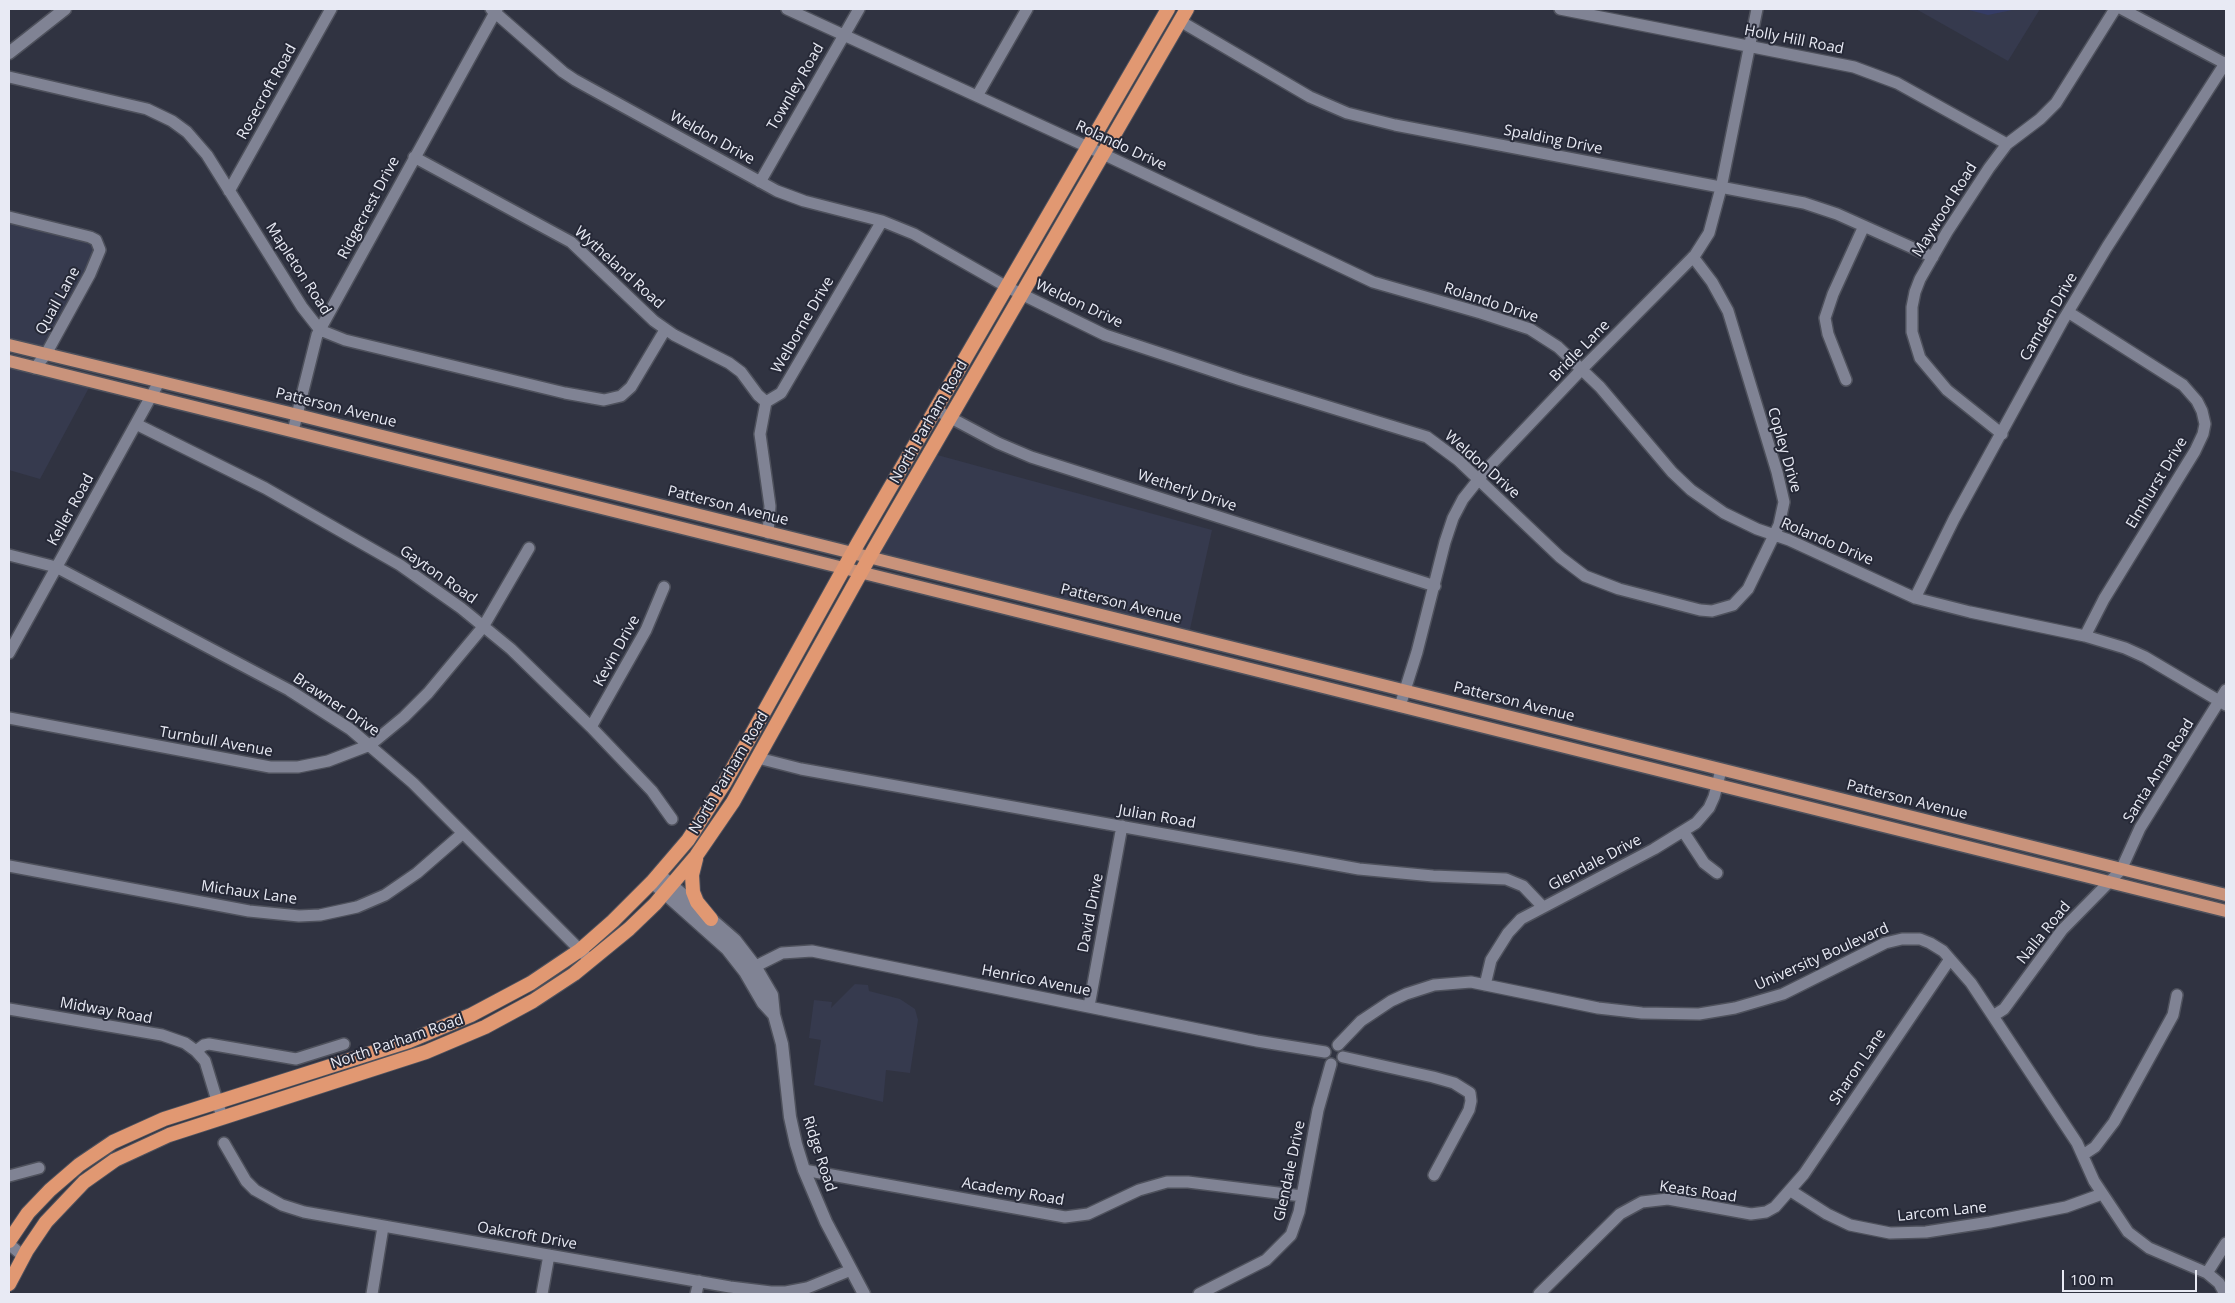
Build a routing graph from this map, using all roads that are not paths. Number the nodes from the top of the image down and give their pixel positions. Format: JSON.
{"nodes":[{"id":1,"x":65,"y":9,"type":"edge"},
{"id":2,"x":331,"y":9,"type":"edge"},
{"id":3,"x":787,"y":9,"type":"edge"},
{"id":4,"x":859,"y":9,"type":"edge"},
{"id":5,"x":1027,"y":9,"type":"edge"},
{"id":6,"x":1168,"y":9,"type":"edge"},
{"id":7,"x":1560,"y":9,"type":"edge"},
{"id":8,"x":1757,"y":9,"type":"edge"},
{"id":9,"x":2116,"y":9,"type":"edge"},
{"id":10,"x":2122,"y":9,"type":"edge"},
{"id":11,"x":494,"y":10,"type":"edge"},
{"id":12,"x":1183,"y":15,"type":"edge"},
{"id":13,"x":844,"y":35,"type":"junction"},
{"id":14,"x":1750,"y":46,"type":"junction"},
{"id":15,"x":9,"y":53,"type":"edge"},
{"id":16,"x":2226,"y":63,"type":"edge"},
{"id":17,"x":9,"y":77,"type":"edge"},
{"id":18,"x":977,"y":96,"type":"junction"},
{"id":19,"x":2007,"y":144,"type":"junction"},
{"id":20,"x":1088,"y":147,"type":"junction"},
{"id":21,"x":1102,"y":154,"type":"junction"},
{"id":22,"x":414,"y":157,"type":"junction"},
{"id":23,"x":760,"y":182,"type":"junction"},
{"id":24,"x":1721,"y":188,"type":"junction"},
{"id":25,"x":229,"y":191,"type":"junction"},
{"id":26,"x":9,"y":217,"type":"edge"},
{"id":27,"x":882,"y":221,"type":"junction"},
{"id":28,"x":1864,"y":226,"type":"junction"},
{"id":29,"x":1693,"y":257,"type":"junction"},
{"id":30,"x":1932,"y":257,"type":"junction"},
{"id":31,"x":1007,"y":287,"type":"junction"},
{"id":32,"x":1022,"y":294,"type":"junction"},
{"id":33,"x":2068,"y":312,"type":"junction"},
{"id":34,"x":320,"y":330,"type":"junction"},
{"id":35,"x":665,"y":330,"type":"junction"},
{"id":36,"x":9,"y":345,"type":"edge"},
{"id":37,"x":46,"y":354,"type":"junction"},
{"id":38,"x":9,"y":361,"type":"edge"},
{"id":39,"x":35,"y":368,"type":"junction"},
{"id":40,"x":1582,"y":369,"type":"junction"},
{"id":41,"x":1846,"y":380,"type":"dead end"},
{"id":42,"x":159,"y":382,"type":"junction"},
{"id":43,"x":150,"y":396,"type":"junction"},
{"id":44,"x":766,"y":402,"type":"junction"},
{"id":45,"x":936,"y":410,"type":"junction"},
{"id":46,"x":298,"y":415,"type":"junction"},
{"id":47,"x":951,"y":418,"type":"junction"},
{"id":48,"x":136,"y":424,"type":"junction"},
{"id":49,"x":293,"y":432,"type":"junction"},
{"id":50,"x":2002,"y":434,"type":"junction"},
{"id":51,"x":1479,"y":479,"type":"junction"},
{"id":52,"x":768,"y":533,"type":"junction"},
{"id":53,"x":1774,"y":535,"type":"junction"},
{"id":54,"x":530,"y":548,"type":"dead end"},
{"id":55,"x":852,"y":554,"type":"junction"},
{"id":56,"x":9,"y":555,"type":"edge"},
{"id":57,"x":869,"y":558,"type":"junction"},
{"id":58,"x":56,"y":567,"type":"junction"},
{"id":59,"x":844,"y":568,"type":"junction"},
{"id":60,"x":862,"y":573,"type":"junction"},
{"id":61,"x":1435,"y":586,"type":"junction"},
{"id":62,"x":664,"y":587,"type":"dead end"},
{"id":63,"x":1915,"y":598,"type":"junction"},
{"id":64,"x":1659,"y":599,"type":"joint"},
{"id":65,"x":483,"y":627,"type":"junction"},
{"id":66,"x":2085,"y":636,"type":"junction"},
{"id":67,"x":9,"y":653,"type":"edge"},
{"id":68,"x":2226,"y":690,"type":"edge"},
{"id":69,"x":1405,"y":692,"type":"junction"},
{"id":70,"x":2223,"y":703,"type":"edge"},
{"id":71,"x":1400,"y":706,"type":"junction"},
{"id":72,"x":9,"y":718,"type":"edge"},
{"id":73,"x":591,"y":727,"type":"junction"},
{"id":74,"x":370,"y":745,"type":"junction"},
{"id":75,"x":758,"y":758,"type":"junction"},
{"id":76,"x":739,"y":759,"type":"junction"},
{"id":77,"x":1721,"y":770,"type":"junction"},
{"id":78,"x":1717,"y":785,"type":"junction"},
{"id":79,"x":733,"y":802,"type":"junction"},
{"id":80,"x":672,"y":819,"type":"dead end"},
{"id":81,"x":1122,"y":826,"type":"junction"},
{"id":82,"x":1683,"y":831,"type":"junction"},
{"id":83,"x":463,"y":833,"type":"junction"},
{"id":84,"x":696,"y":856,"type":"junction"},
{"id":85,"x":9,"y":866,"type":"edge"},
{"id":86,"x":2121,"y":870,"type":"junction"},
{"id":87,"x":1717,"y":873,"type":"dead end"},
{"id":88,"x":656,"y":878,"type":"junction"},
{"id":89,"x":2110,"y":882,"type":"junction"},
{"id":90,"x":668,"y":889,"type":"junction"},
{"id":91,"x":2226,"y":895,"type":"edge"},
{"id":92,"x":1543,"y":907,"type":"junction"},
{"id":93,"x":2226,"y":911,"type":"edge"},
{"id":94,"x":711,"y":919,"type":"junction"},
{"id":95,"x":580,"y":950,"type":"junction"},
{"id":96,"x":1950,"y":959,"type":"junction"},
{"id":97,"x":591,"y":961,"type":"junction"},
{"id":98,"x":750,"y":969,"type":"junction"},
{"id":99,"x":1485,"y":985,"type":"junction"},
{"id":100,"x":2176,"y":995,"type":"dead end"},
{"id":101,"x":1089,"y":1006,"type":"junction"},
{"id":102,"x":9,"y":1009,"type":"edge"},
{"id":103,"x":1993,"y":1016,"type":"junction"},
{"id":104,"x":344,"y":1044,"type":"dead end"},
{"id":105,"x":1338,"y":1045,"type":"junction"},
{"id":106,"x":196,"y":1051,"type":"junction"},
{"id":107,"x":1325,"y":1052,"type":"junction"},
{"id":108,"x":1343,"y":1057,"type":"junction"},
{"id":109,"x":1331,"y":1064,"type":"junction"},
{"id":110,"x":218,"y":1102,"type":"junction"},
{"id":111,"x":222,"y":1117,"type":"junction"},
{"id":112,"x":224,"y":1143,"type":"dead end"},
{"id":113,"x":2083,"y":1155,"type":"junction"},
{"id":114,"x":39,"y":1168,"type":"dead end"},
{"id":115,"x":804,"y":1170,"type":"junction"},
{"id":116,"x":1434,"y":1175,"type":"dead end"},
{"id":117,"x":9,"y":1176,"type":"edge"},
{"id":118,"x":1791,"y":1191,"type":"junction"},
{"id":119,"x":2102,"y":1194,"type":"junction"},
{"id":120,"x":1302,"y":1196,"type":"junction"},
{"id":121,"x":383,"y":1227,"type":"junction"},
{"id":122,"x":9,"y":1243,"type":"edge"},
{"id":123,"x":2226,"y":1243,"type":"edge"},
{"id":124,"x":548,"y":1255,"type":"junction"},
{"id":125,"x":23,"y":1256,"type":"junction"},
{"id":126,"x":851,"y":1270,"type":"junction"},
{"id":127,"x":2207,"y":1273,"type":"junction"},
{"id":128,"x":698,"y":1281,"type":"junction"},
{"id":129,"x":9,"y":1284,"type":"edge"},
{"id":130,"x":372,"y":1294,"type":"edge"},
{"id":131,"x":542,"y":1294,"type":"edge"},
{"id":132,"x":696,"y":1294,"type":"edge"},
{"id":133,"x":864,"y":1294,"type":"edge"},
{"id":134,"x":1200,"y":1294,"type":"edge"},
{"id":135,"x":1539,"y":1294,"type":"edge"},
{"id":136,"x":2225,"y":1294,"type":"edge"}],
"edges":[{"from":1,"to":15,"type":"street"},
{"from":2,"to":25,"type":"street","name":"Rosecroft Road"},
{"from":3,"to":13,"type":"street","name":"Rolando Drive"},
{"from":4,"to":13,"type":"street","name":"Townley Road"},
{"from":5,"to":18,"type":"street"},
{"from":6,"to":20,"type":"highway","name":"North Parham Road"},
{"from":7,"to":14,"type":"street","name":"Holly Hill Road"},
{"from":8,"to":14,"type":"street","name":"Bridle Lane"},
{"from":9,"to":19,"type":"street","name":"Maywood Road"},
{"from":10,"to":16,"type":"street"},
{"from":11,"to":22,"type":"street","name":"Ridgecrest Drive"},
{"from":11,"to":23,"type":"street","name":"Weldon Drive"},
{"from":12,"to":21,"type":"highway","name":"North Parham Road"},
{"from":12,"to":24,"type":"street","name":"Spalding Drive"},
{"from":13,"to":18,"type":"street","name":"Rolando Drive"},
{"from":13,"to":23,"type":"street","name":"Townley Road"},
{"from":14,"to":19,"type":"street","name":"Holly Hill Road"},
{"from":14,"to":24,"type":"street","name":"Bridle Lane"},
{"from":16,"to":33,"type":"street","name":"Camden Drive"},
{"from":17,"to":25,"type":"street","name":"Mapleton Road"},
{"from":18,"to":20,"type":"street","name":"Rolando Drive"},
{"from":19,"to":30,"type":"street","name":"Maywood Road"},
{"from":20,"to":21,"type":"street","name":"Rolando Drive"},
{"from":20,"to":31,"type":"highway","name":"North Parham Road"},
{"from":21,"to":32,"type":"highway","name":"North Parham Road"},
{"from":21,"to":40,"type":"street","name":"Rolando Drive"},
{"from":22,"to":34,"type":"street","name":"Ridgecrest Drive"},
{"from":22,"to":35,"type":"street","name":"Wytheland Road"},
{"from":23,"to":27,"type":"street","name":"Weldon Drive"},
{"from":24,"to":28,"type":"street","name":"Spalding Drive"},
{"from":24,"to":29,"type":"street","name":"Bridle Lane"},
{"from":25,"to":34,"type":"street","name":"Mapleton Road"},
{"from":26,"to":37,"type":"street","name":"Quail Lane"},
{"from":27,"to":31,"type":"street","name":"Weldon Drive"},
{"from":27,"to":44,"type":"street","name":"Welborne Drive"},
{"from":28,"to":30,"type":"street","name":"Spalding Drive"},
{"from":28,"to":41,"type":"street"},
{"from":29,"to":40,"type":"street","name":"Bridle Lane"},
{"from":29,"to":53,"type":"street","name":"Copley Drive"},
{"from":30,"to":50,"type":"street","name":"Maywood Road"},
{"from":31,"to":32,"type":"street","name":"Weldon Drive"},
{"from":31,"to":45,"type":"highway","name":"North Parham Road"},
{"from":32,"to":47,"type":"highway","name":"North Parham Road"},
{"from":32,"to":51,"type":"street","name":"Weldon Drive"},
{"from":33,"to":50,"type":"street","name":"Camden Drive"},
{"from":33,"to":66,"type":"street","name":"Elmhurst Drive"},
{"from":34,"to":35,"type":"street","name":"Mapleton Road"},
{"from":34,"to":46,"type":"street","name":"Ridgecrest Drive"},
{"from":35,"to":44,"type":"street","name":"Wytheland Road"},
{"from":36,"to":37,"type":"main road","name":"Patterson Avenue"},
{"from":37,"to":39,"type":"street","name":"Quail Lane"},
{"from":37,"to":42,"type":"main road","name":"Patterson Avenue"},
{"from":38,"to":39,"type":"main road","name":"Patterson Avenue"},
{"from":39,"to":43,"type":"main road","name":"Patterson Avenue"},
{"from":40,"to":51,"type":"street","name":"Bridle Lane"},
{"from":40,"to":53,"type":"street","name":"Rolando Drive"},
{"from":42,"to":43,"type":"street","name":"Keller Road"},
{"from":42,"to":46,"type":"main road","name":"Patterson Avenue"},
{"from":43,"to":48,"type":"street","name":"Keller Road"},
{"from":43,"to":49,"type":"main road","name":"Patterson Avenue"},
{"from":44,"to":52,"type":"street"},
{"from":45,"to":47,"type":"street","name":"Wetherly Drive"},
{"from":45,"to":55,"type":"highway","name":"North Parham Road"},
{"from":46,"to":49,"type":"street","name":"Ridgecrest Drive"},
{"from":46,"to":52,"type":"main road","name":"Patterson Avenue"},
{"from":47,"to":57,"type":"highway","name":"North Parham Road"},
{"from":47,"to":61,"type":"street","name":"Wetherly Drive"},
{"from":48,"to":58,"type":"street","name":"Keller Road"},
{"from":48,"to":65,"type":"street","name":"Gayton Road"},
{"from":49,"to":59,"type":"main road","name":"Patterson Avenue"},
{"from":50,"to":63,"type":"street","name":"Camden Drive"},
{"from":51,"to":61,"type":"street","name":"Bridle Lane"},
{"from":51,"to":64,"type":"street","name":"Weldon Drive"},
{"from":52,"to":55,"type":"main road","name":"Patterson Avenue"},
{"from":53,"to":63,"type":"street","name":"Rolando Drive"},
{"from":53,"to":64,"type":"street","name":"Copley Drive"},
{"from":54,"to":65,"type":"street","name":"Turnbull Avenue"},
{"from":55,"to":57,"type":"main road","name":"Patterson Avenue"},
{"from":55,"to":59,"type":"highway","name":"North Parham Road"},
{"from":56,"to":58,"type":"street","name":"Brawner Drive"},
{"from":57,"to":60,"type":"highway","name":"North Parham Road"},
{"from":57,"to":69,"type":"main road","name":"Patterson Avenue"},
{"from":58,"to":67,"type":"street","name":"Keller Road"},
{"from":58,"to":74,"type":"street","name":"Brawner Drive"},
{"from":59,"to":60,"type":"main road","name":"Patterson Avenue"},
{"from":59,"to":76,"type":"highway","name":"North Parham Road"},
{"from":60,"to":71,"type":"main road","name":"Patterson Avenue"},
{"from":60,"to":75,"type":"highway","name":"North Parham Road"},
{"from":61,"to":69,"type":"street","name":"Bridle Lane"},
{"from":62,"to":73,"type":"street","name":"Kevin Drive"},
{"from":63,"to":66,"type":"street","name":"Rolando Drive"},
{"from":65,"to":73,"type":"street","name":"Gayton Road"},
{"from":65,"to":74,"type":"street","name":"Turnbull Avenue"},
{"from":66,"to":70,"type":"street","name":"Rolando Drive"},
{"from":68,"to":70,"type":"street","name":"Santa Anna Road"},
{"from":69,"to":71,"type":"street","name":"Bridle Lane"},
{"from":69,"to":77,"type":"main road","name":"Patterson Avenue"},
{"from":70,"to":86,"type":"street","name":"Santa Anna Road"},
{"from":71,"to":78,"type":"main road","name":"Patterson Avenue"},
{"from":72,"to":74,"type":"street","name":"Turnbull Avenue"},
{"from":73,"to":80,"type":"street","name":"Gayton Road"},
{"from":74,"to":83,"type":"street","name":"Brawner Drive"},
{"from":75,"to":79,"type":"highway","name":"North Parham Road"},
{"from":75,"to":81,"type":"street","name":"Julian Road"},
{"from":76,"to":79,"type":"highway"},
{"from":76,"to":88,"type":"highway","name":"North Parham Road"},
{"from":77,"to":78,"type":"street","name":"Glendale Drive"},
{"from":77,"to":86,"type":"main road","name":"Patterson Avenue"},
{"from":78,"to":82,"type":"street","name":"Glendale Drive"},
{"from":78,"to":89,"type":"main road","name":"Patterson Avenue"},
{"from":79,"to":84,"type":"highway","name":"North Parham Road"},
{"from":81,"to":92,"type":"street","name":"Julian Road"},
{"from":81,"to":101,"type":"street","name":"David Drive"},
{"from":82,"to":87,"type":"street"},
{"from":82,"to":92,"type":"street","name":"Glendale Drive"},
{"from":83,"to":85,"type":"street","name":"Michaux Lane"},
{"from":83,"to":95,"type":"street","name":"Brawner Drive"},
{"from":84,"to":90,"type":"highway","name":"North Parham Road"},
{"from":84,"to":94,"type":"highway"},
{"from":86,"to":89,"type":"street","name":"Nalla Road"},
{"from":86,"to":91,"type":"main road","name":"Patterson Avenue"},
{"from":88,"to":90,"type":"street","name":"Ridge Road"},
{"from":88,"to":95,"type":"highway","name":"North Parham Road"},
{"from":89,"to":93,"type":"main road","name":"Patterson Avenue"},
{"from":89,"to":103,"type":"street","name":"Nalla Road"},
{"from":90,"to":94,"type":"street","name":"Ridge Road"},
{"from":90,"to":97,"type":"highway","name":"North Parham Road"},
{"from":90,"to":98,"type":"street","name":"Ridge Road"},
{"from":92,"to":99,"type":"street","name":"Glendale Drive"},
{"from":94,"to":98,"type":"street","name":"Ridge Road"},
{"from":95,"to":97,"type":"street","name":"Brawner Drive"},
{"from":95,"to":110,"type":"highway","name":"North Parham Road"},
{"from":96,"to":99,"type":"street","name":"University Boulevard"},
{"from":96,"to":103,"type":"street","name":"University Boulevard"},
{"from":96,"to":118,"type":"street","name":"Sharon Lane"},
{"from":97,"to":111,"type":"highway","name":"North Parham Road"},
{"from":98,"to":101,"type":"street","name":"Henrico Avenue"},
{"from":98,"to":115,"type":"street","name":"Ridge Road"},
{"from":99,"to":105,"type":"street","name":"University Boulevard"},
{"from":100,"to":113,"type":"street"},
{"from":101,"to":107,"type":"street","name":"Henrico Avenue"},
{"from":102,"to":106,"type":"street","name":"Midway Road"},
{"from":103,"to":113,"type":"street","name":"University Boulevard"},
{"from":104,"to":106,"type":"street"},
{"from":105,"to":107,"type":"street"},
{"from":105,"to":108,"type":"street"},
{"from":106,"to":110,"type":"street","name":"Midway Road"},
{"from":107,"to":109,"type":"street"},
{"from":108,"to":109,"type":"street"},
{"from":108,"to":116,"type":"street"},
{"from":109,"to":120,"type":"street","name":"Glendale Drive"},
{"from":110,"to":111,"type":"street","name":"Midway Road"},
{"from":110,"to":122,"type":"highway","name":"North Parham Road"},
{"from":111,"to":125,"type":"highway","name":"North Parham Road"},
{"from":112,"to":121,"type":"street","name":"Oakcroft Drive"},
{"from":113,"to":119,"type":"street","name":"University Boulevard"},
{"from":114,"to":117,"type":"street"},
{"from":115,"to":120,"type":"street","name":"Academy Road"},
{"from":115,"to":126,"type":"street","name":"Ridge Road"},
{"from":118,"to":119,"type":"street","name":"Larcom Lane"},
{"from":118,"to":135,"type":"street","name":"Keats Road"},
{"from":119,"to":127,"type":"street","name":"University Boulevard"},
{"from":120,"to":134,"type":"street","name":"Glendale Drive"},
{"from":121,"to":124,"type":"street","name":"Oakcroft Drive"},
{"from":121,"to":130,"type":"street"},
{"from":122,"to":125,"type":"street"},
{"from":123,"to":127,"type":"street"},
{"from":124,"to":128,"type":"street","name":"Oakcroft Drive"},
{"from":124,"to":131,"type":"street"},
{"from":125,"to":129,"type":"highway","name":"North Parham Road"},
{"from":126,"to":128,"type":"street","name":"Oakcroft Drive"},
{"from":126,"to":133,"type":"street","name":"Ridge Road"},
{"from":127,"to":136,"type":"street","name":"University Boulevard"},
{"from":128,"to":132,"type":"street"}]}
